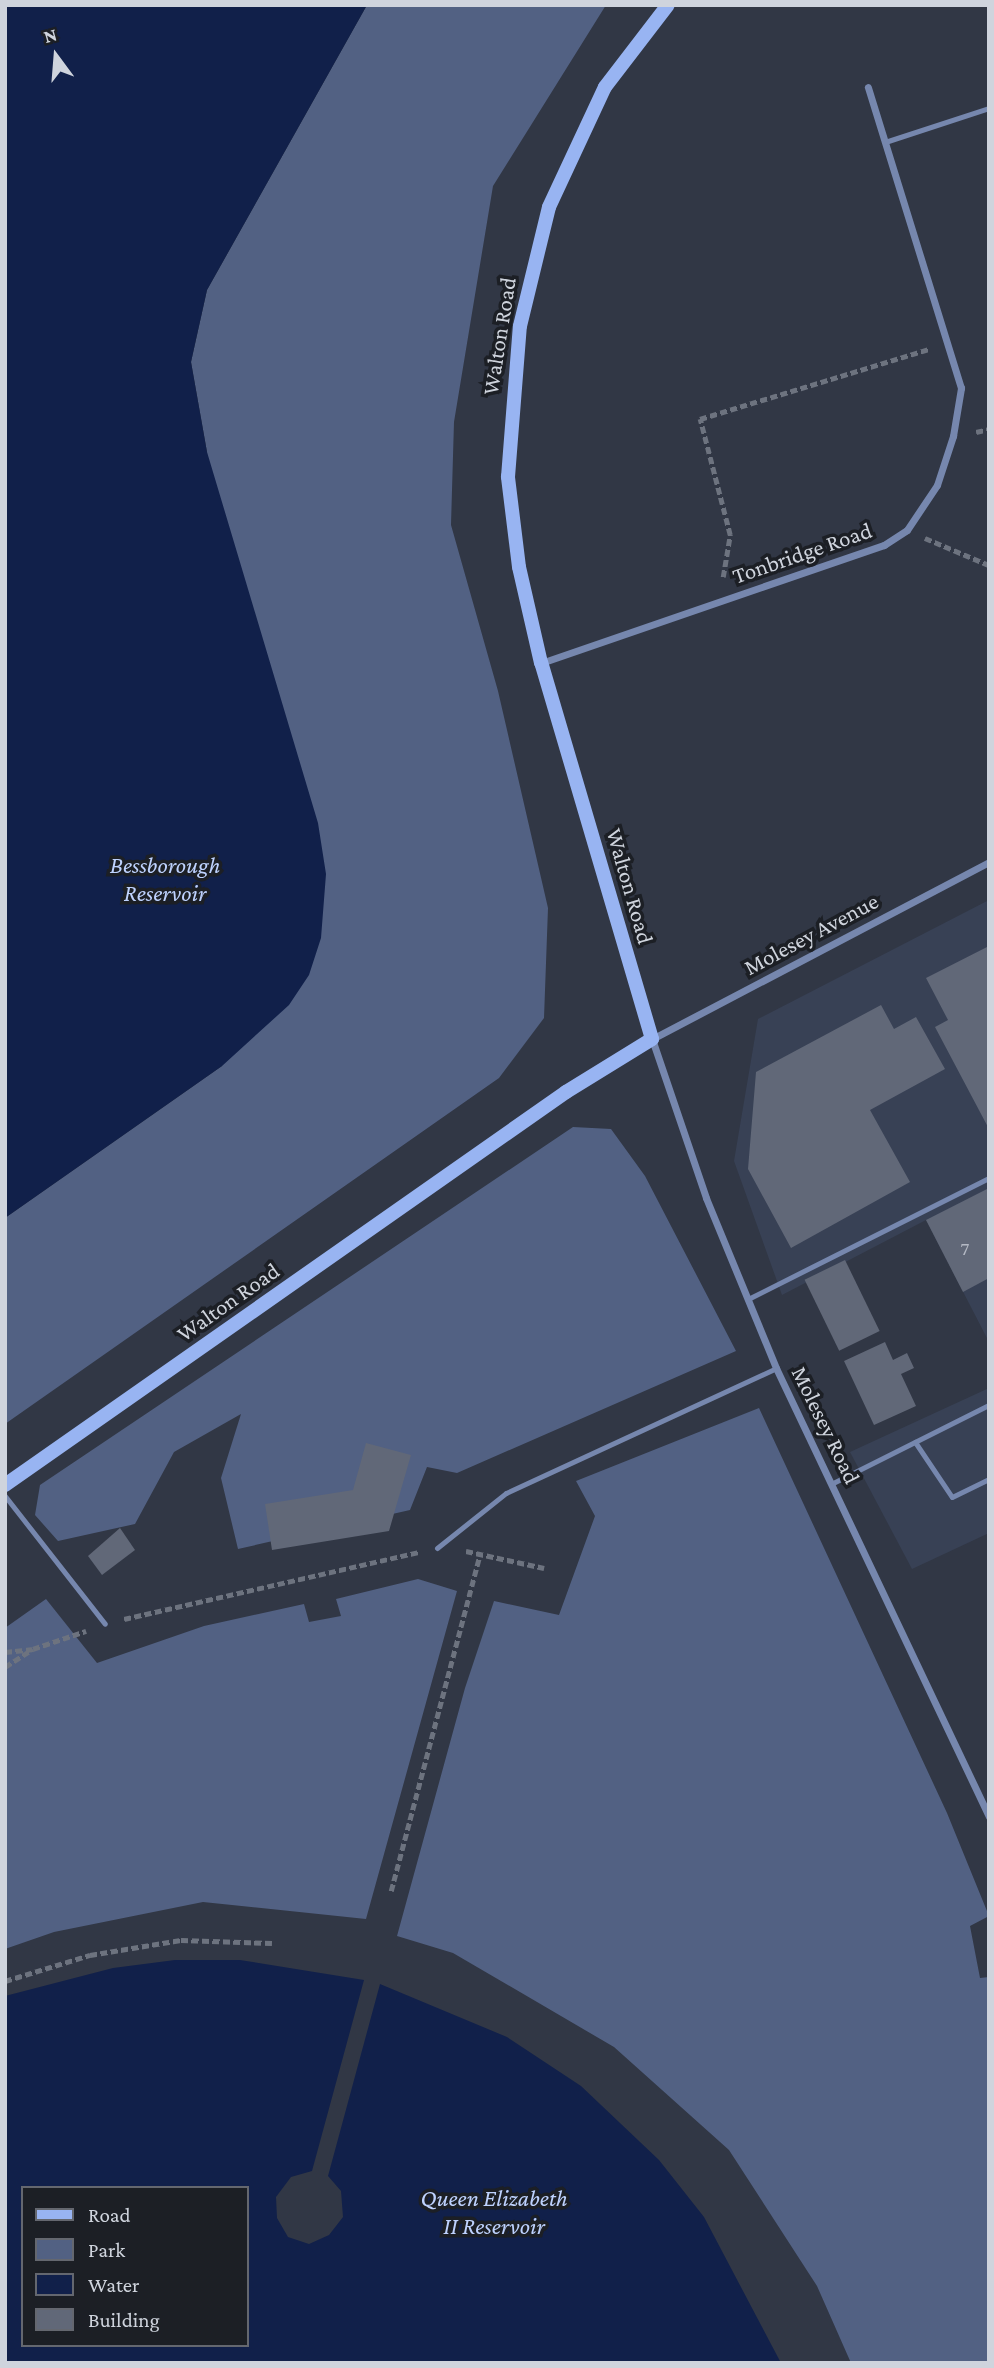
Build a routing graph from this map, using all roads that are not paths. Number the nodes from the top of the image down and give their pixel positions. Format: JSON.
{"nodes":[{"id":1,"x":668,"y":5,"type":"edge"},
{"id":2,"x":868,"y":87,"type":"dead end"},
{"id":3,"x":989,"y":108,"type":"edge"},
{"id":4,"x":885,"y":142,"type":"junction"},
{"id":5,"x":541,"y":663,"type":"junction"},
{"id":6,"x":989,"y":862,"type":"edge"},
{"id":7,"x":652,"y":1039,"type":"junction"},
{"id":8,"x":989,"y":1178,"type":"edge"},
{"id":9,"x":748,"y":1299,"type":"junction"},
{"id":10,"x":776,"y":1368,"type":"junction"},
{"id":11,"x":989,"y":1405,"type":"edge"},
{"id":12,"x":915,"y":1442,"type":"junction"},
{"id":13,"x":989,"y":1479,"type":"edge"},
{"id":14,"x":833,"y":1483,"type":"junction"},
{"id":15,"x":5,"y":1485,"type":"edge"},
{"id":16,"x":5,"y":1496,"type":"edge"},
{"id":17,"x":437,"y":1548,"type":"road end"},
{"id":18,"x":105,"y":1624,"type":"road end"},
{"id":19,"x":989,"y":1817,"type":"edge"}],
"edges":[{"from":1,"to":5,"type":"main road","name":"Walton Road"},
{"from":2,"to":4,"type":"street","name":"Tonbridge Road"},
{"from":3,"to":4,"type":"lane"},
{"from":4,"to":5,"type":"street","name":"Tonbridge Road"},
{"from":5,"to":7,"type":"main road","name":"Walton Road"},
{"from":6,"to":7,"type":"street","name":"Molesey Avenue"},
{"from":7,"to":9,"type":"street","name":"Molesey Road"},
{"from":7,"to":15,"type":"main road","name":"Walton Road"},
{"from":8,"to":9,"type":"lane"},
{"from":9,"to":10,"type":"street","name":"Molesey Road"},
{"from":10,"to":14,"type":"street","name":"Molesey Road"},
{"from":10,"to":17,"type":"lane"},
{"from":11,"to":12,"type":"lane"},
{"from":12,"to":13,"type":"lane"},
{"from":12,"to":14,"type":"lane"},
{"from":14,"to":19,"type":"street","name":"Molesey Road"},
{"from":16,"to":18,"type":"lane"}]}
